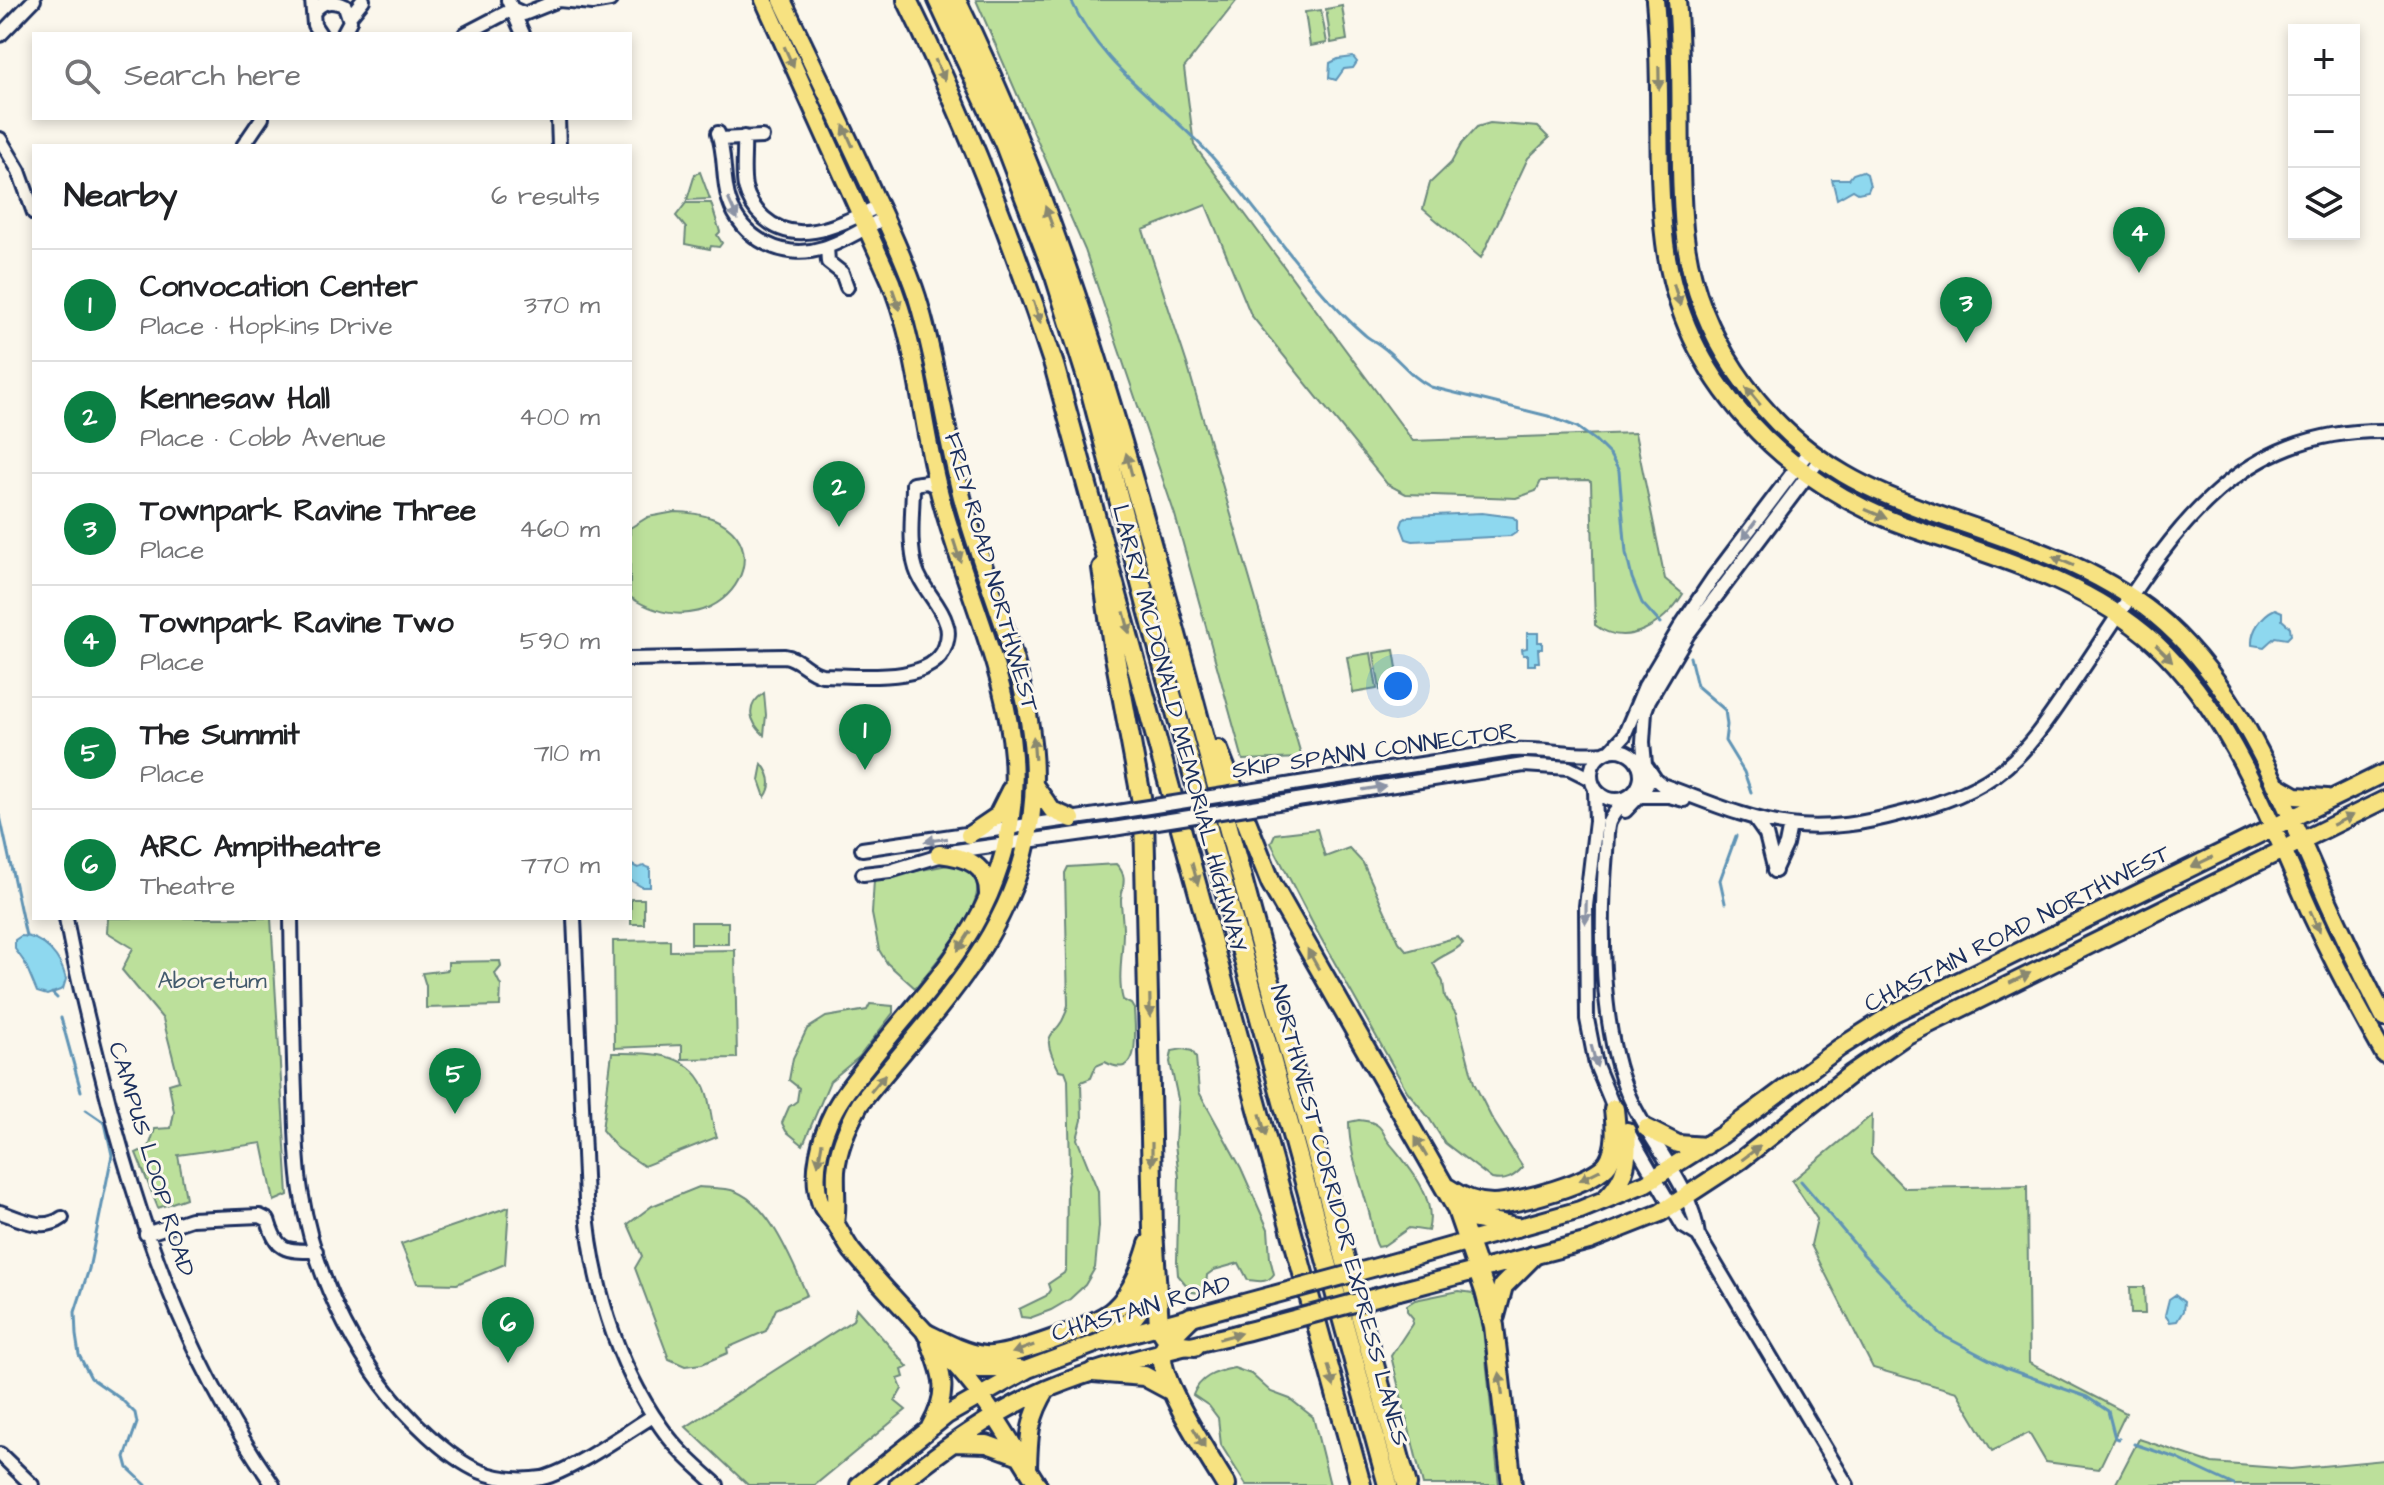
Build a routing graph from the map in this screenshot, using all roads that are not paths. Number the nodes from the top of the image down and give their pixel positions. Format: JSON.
{"nodes":[{"id":1,"x":34,"y":0,"type":"edge"},
{"id":2,"x":334,"y":0,"type":"edge"},
{"id":3,"x":363,"y":0,"type":"edge"},
{"id":4,"x":559,"y":0,"type":"edge"},
{"id":5,"x":610,"y":0,"type":"edge"},
{"id":6,"x":764,"y":0,"type":"edge"},
{"id":7,"x":782,"y":0,"type":"edge"},
{"id":8,"x":907,"y":0,"type":"edge"},
{"id":9,"x":938,"y":0,"type":"edge"},
{"id":10,"x":956,"y":0,"type":"edge"},
{"id":11,"x":1655,"y":0,"type":"edge"},
{"id":12,"x":1677,"y":0,"type":"edge"},
{"id":13,"x":513,"y":3,"type":"edge"},
{"id":14,"x":350,"y":16,"type":"junction"},
{"id":15,"x":314,"y":21,"type":"edge"},
{"id":16,"x":345,"y":32,"type":"edge"},
{"id":17,"x":468,"y":32,"type":"edge"},
{"id":18,"x":522,"y":32,"type":"edge"},
{"id":19,"x":0,"y":35,"type":"edge"},
{"id":20,"x":261,"y":120,"type":"edge"},
{"id":21,"x":558,"y":120,"type":"edge"},
{"id":22,"x":744,"y":137,"type":"junction"},
{"id":23,"x":762,"y":137,"type":"dead end"},
{"id":24,"x":0,"y":139,"type":"edge"},
{"id":25,"x":244,"y":144,"type":"edge"},
{"id":26,"x":559,"y":144,"type":"edge"},
{"id":27,"x":32,"y":207,"type":"edge"},
{"id":28,"x":882,"y":212,"type":"junction"},
{"id":29,"x":1684,"y":218,"type":"junction"},
{"id":30,"x":1662,"y":219,"type":"junction"},
{"id":31,"x":863,"y":221,"type":"junction"},
{"id":32,"x":827,"y":247,"type":"junction"},
{"id":33,"x":847,"y":287,"type":"dead end"},
{"id":34,"x":2384,"y":431,"type":"edge"},
{"id":35,"x":1815,"y":455,"type":"junction"},
{"id":36,"x":1802,"y":472,"type":"junction"},
{"id":37,"x":938,"y":487,"type":"junction"},
{"id":38,"x":1092,"y":494,"type":"junction"},
{"id":39,"x":2132,"y":597,"type":"junction"},
{"id":40,"x":2120,"y":615,"type":"junction"},
{"id":41,"x":632,"y":659,"type":"edge"},
{"id":42,"x":1192,"y":695,"type":"junction"},
{"id":43,"x":1602,"y":753,"type":"junction"},
{"id":44,"x":1559,"y":767,"type":"junction"},
{"id":45,"x":1647,"y":767,"type":"junction"},
{"id":46,"x":2384,"y":773,"type":"edge"},
{"id":47,"x":1015,"y":777,"type":"junction"},
{"id":48,"x":1593,"y":784,"type":"junction"},
{"id":49,"x":2275,"y":784,"type":"junction"},
{"id":50,"x":1035,"y":786,"type":"junction"},
{"id":51,"x":1632,"y":797,"type":"junction"},
{"id":52,"x":2332,"y":798,"type":"junction"},
{"id":53,"x":2384,"y":800,"type":"edge"},
{"id":54,"x":1596,"y":804,"type":"junction"},
{"id":55,"x":1718,"y":806,"type":"junction"},
{"id":56,"x":1078,"y":818,"type":"junction"},
{"id":57,"x":1754,"y":818,"type":"junction"},
{"id":58,"x":2292,"y":818,"type":"junction"},
{"id":59,"x":1790,"y":825,"type":"junction"},
{"id":60,"x":2272,"y":828,"type":"junction"},
{"id":61,"x":1029,"y":834,"type":"junction"},
{"id":62,"x":969,"y":835,"type":"junction"},
{"id":63,"x":1008,"y":837,"type":"junction"},
{"id":64,"x":2301,"y":841,"type":"junction"},
{"id":65,"x":862,"y":849,"type":"dead end"},
{"id":66,"x":2284,"y":850,"type":"junction"},
{"id":67,"x":939,"y":854,"type":"junction"},
{"id":68,"x":863,"y":874,"type":"dead end"},
{"id":69,"x":988,"y":897,"type":"junction"},
{"id":70,"x":66,"y":920,"type":"edge"},
{"id":71,"x":291,"y":920,"type":"edge"},
{"id":72,"x":574,"y":920,"type":"edge"},
{"id":73,"x":2384,"y":1017,"type":"edge"},
{"id":74,"x":2384,"y":1054,"type":"edge"},
{"id":75,"x":1614,"y":1109,"type":"junction"},
{"id":76,"x":1646,"y":1128,"type":"junction"},
{"id":77,"x":1627,"y":1131,"type":"junction"},
{"id":78,"x":1707,"y":1146,"type":"junction"},
{"id":79,"x":1670,"y":1169,"type":"junction"},
{"id":80,"x":1654,"y":1178,"type":"junction"},
{"id":81,"x":1445,"y":1187,"type":"junction"},
{"id":82,"x":1686,"y":1197,"type":"junction"},
{"id":83,"x":1603,"y":1201,"type":"junction"},
{"id":84,"x":1671,"y":1206,"type":"junction"},
{"id":85,"x":1456,"y":1207,"type":"junction"},
{"id":86,"x":0,"y":1212,"type":"edge"},
{"id":87,"x":62,"y":1218,"type":"dead end"},
{"id":88,"x":835,"y":1223,"type":"junction"},
{"id":89,"x":1517,"y":1227,"type":"junction"},
{"id":90,"x":1153,"y":1230,"type":"junction"},
{"id":91,"x":146,"y":1234,"type":"junction"},
{"id":92,"x":1698,"y":1235,"type":"junction"},
{"id":93,"x":1467,"y":1242,"type":"junction"},
{"id":94,"x":316,"y":1251,"type":"junction"},
{"id":95,"x":1533,"y":1256,"type":"junction"},
{"id":96,"x":1477,"y":1270,"type":"junction"},
{"id":97,"x":1154,"y":1274,"type":"junction"},
{"id":98,"x":1191,"y":1317,"type":"joint"},
{"id":99,"x":1494,"y":1326,"type":"junction"},
{"id":100,"x":927,"y":1334,"type":"junction"},
{"id":101,"x":1164,"y":1340,"type":"junction"},
{"id":102,"x":1103,"y":1341,"type":"junction"},
{"id":103,"x":1195,"y":1346,"type":"joint"},
{"id":104,"x":943,"y":1351,"type":"junction"},
{"id":105,"x":1028,"y":1369,"type":"junction"},
{"id":106,"x":1093,"y":1372,"type":"junction"},
{"id":107,"x":1047,"y":1389,"type":"junction"},
{"id":108,"x":1172,"y":1391,"type":"junction"},
{"id":109,"x":980,"y":1395,"type":"junction"},
{"id":110,"x":653,"y":1416,"type":"junction"},
{"id":111,"x":994,"y":1416,"type":"junction"},
{"id":112,"x":928,"y":1429,"type":"junction"},
{"id":113,"x":953,"y":1443,"type":"junction"},
{"id":114,"x":0,"y":1454,"type":"edge"},
{"id":115,"x":1024,"y":1463,"type":"junction"},
{"id":116,"x":32,"y":1485,"type":"edge"},
{"id":117,"x":273,"y":1485,"type":"edge"},
{"id":118,"x":717,"y":1485,"type":"edge"},
{"id":119,"x":859,"y":1485,"type":"edge"},
{"id":120,"x":898,"y":1485,"type":"edge"},
{"id":121,"x":1038,"y":1485,"type":"edge"},
{"id":122,"x":1226,"y":1485,"type":"edge"},
{"id":123,"x":1361,"y":1485,"type":"edge"},
{"id":124,"x":1388,"y":1485,"type":"edge"},
{"id":125,"x":1407,"y":1485,"type":"edge"},
{"id":126,"x":1512,"y":1485,"type":"edge"},
{"id":127,"x":1847,"y":1485,"type":"edge"}],
"edges":[{"from":1,"to":19,"type":"street"},
{"from":2,"to":14,"type":"street"},
{"from":2,"to":15,"type":"street"},
{"from":3,"to":14,"type":"street"},
{"from":4,"to":5,"type":"street"},
{"from":4,"to":13,"type":"street"},
{"from":6,"to":31,"type":"main road","name":"FREY ROAD NORTHWEST","one_way":true},
{"from":28,"to":7,"type":"main road","name":"FREY ROAD NORTHWEST","one_way":true},
{"from":8,"to":38,"type":"highway","name":"LARRY MCDONALD MEMORIAL HIGHWAY","one_way":true},
{"from":9,"to":124,"type":"highway","name":"NORTHWEST CORRIDOR EXPRESS LANES"},
{"from":42,"to":10,"type":"highway","name":"LARRY MCDONALD MEMORIAL HIGHWAY","one_way":true},
{"from":11,"to":30,"type":"main road","one_way":true},
{"from":12,"to":29,"type":"main road"},
{"from":13,"to":17,"type":"street"},
{"from":13,"to":18,"type":"street"},
{"from":14,"to":16,"type":"street"},
{"from":20,"to":25,"type":"street"},
{"from":21,"to":26,"type":"street"},
{"from":22,"to":23,"type":"street"},
{"from":22,"to":31,"type":"street"},
{"from":22,"to":32,"type":"street","one_way":true},
{"from":24,"to":27,"type":"street"},
{"from":28,"to":31,"type":"street"},
{"from":50,"to":28,"type":"main road","name":"FREY ROAD NORTHWEST","one_way":true},
{"from":29,"to":30,"type":"main road"},
{"from":35,"to":29,"type":"main road","one_way":true},
{"from":30,"to":36,"type":"main road","one_way":true},
{"from":31,"to":32,"type":"street"},
{"from":31,"to":37,"type":"main road","name":"FREY ROAD NORTHWEST","one_way":true},
{"from":32,"to":33,"type":"street"},
{"from":34,"to":39,"type":"street"},
{"from":35,"to":36,"type":"street"},
{"from":39,"to":35,"type":"main road","one_way":true},
{"from":36,"to":40,"type":"main road","one_way":true},
{"from":36,"to":43,"type":"street","one_way":true},
{"from":36,"to":45,"type":"street"},
{"from":37,"to":41,"type":"street"},
{"from":37,"to":47,"type":"main road","name":"FREY ROAD NORTHWEST","one_way":true},
{"from":38,"to":90,"type":"highway","one_way":true},
{"from":38,"to":123,"type":"highway","name":"LARRY MCDONALD MEMORIAL HIGHWAY","one_way":true},
{"from":39,"to":40,"type":"street"},
{"from":39,"to":49,"type":"main road"},
{"from":40,"to":59,"type":"street"},
{"from":40,"to":60,"type":"main road","one_way":true},
{"from":81,"to":42,"type":"highway","one_way":true},
{"from":42,"to":125,"type":"highway","name":"LARRY MCDONALD MEMORIAL HIGHWAY"},
{"from":43,"to":48,"type":"street"},
{"from":43,"to":51,"type":"street"},
{"from":43,"to":56,"type":"street","name":"SKIP SPANN CONNECTOR","bridge":true},
{"from":44,"to":48,"type":"street","name":"SKIP SPANN CONNECTOR"},
{"from":44,"to":54,"type":"street"},
{"from":61,"to":44,"type":"street","name":"SKIP SPANN CONNECTOR","one_way":true,"bridge":true},
{"from":45,"to":51,"type":"street"},
{"from":45,"to":55,"type":"street"},
{"from":46,"to":52,"type":"main road","name":"CHASTAIN ROAD NORTHWEST"},
{"from":47,"to":62,"type":"main road"},
{"from":47,"to":63,"type":"main road","name":"FREY ROAD NORTHWEST"},
{"from":48,"to":51,"type":"street"},
{"from":48,"to":54,"type":"street"},
{"from":49,"to":52,"type":"main road"},
{"from":49,"to":58,"type":"main road"},
{"from":50,"to":56,"type":"main road"},
{"from":50,"to":61,"type":"main road","name":"FREY ROAD NORTHWEST"},
{"from":51,"to":55,"type":"street"},
{"from":51,"to":76,"type":"street"},
{"from":52,"to":58,"type":"main road","name":"CHASTAIN ROAD NORTHWEST"},
{"from":64,"to":53,"type":"main road","name":"CHASTAIN ROAD NORTHWEST","one_way":true},
{"from":54,"to":75,"type":"street","one_way":true},
{"from":55,"to":57,"type":"street"},
{"from":56,"to":61,"type":"street","name":"SKIP SPANN CONNECTOR"},
{"from":57,"to":59,"type":"street"},
{"from":57,"to":59,"type":"street"},
{"from":58,"to":60,"type":"main road","name":"CHASTAIN ROAD NORTHWEST"},
{"from":58,"to":64,"type":"main road"},
{"from":60,"to":66,"type":"main road"},
{"from":60,"to":78,"type":"main road","name":"CHASTAIN ROAD NORTHWEST","one_way":true},
{"from":61,"to":63,"type":"street","name":"SKIP SPANN CONNECTOR"},
{"from":88,"to":61,"type":"main road","name":"FREY ROAD NORTHWEST","one_way":true},
{"from":62,"to":63,"type":"street"},
{"from":62,"to":65,"type":"street","one_way":true},
{"from":63,"to":67,"type":"street"},
{"from":63,"to":69,"type":"main road","name":"FREY ROAD NORTHWEST"},
{"from":64,"to":66,"type":"main road","name":"CHASTAIN ROAD NORTHWEST"},
{"from":64,"to":73,"type":"main road"},
{"from":66,"to":74,"type":"main road","one_way":true},
{"from":82,"to":66,"type":"main road","name":"CHASTAIN ROAD NORTHWEST","one_way":true},
{"from":67,"to":68,"type":"street"},
{"from":67,"to":69,"type":"main road"},
{"from":69,"to":88,"type":"main road","name":"FREY ROAD NORTHWEST","one_way":true},
{"from":70,"to":91,"type":"street","name":"CAMPUS LOOP ROAD"},
{"from":71,"to":94,"type":"street"},
{"from":72,"to":110,"type":"street"},
{"from":75,"to":77,"type":"street"},
{"from":75,"to":81,"type":"highway","one_way":true},
{"from":76,"to":78,"type":"main road"},
{"from":76,"to":79,"type":"street"},
{"from":77,"to":80,"type":"street"},
{"from":77,"to":83,"type":"main road"},
{"from":78,"to":79,"type":"main road","name":"CHASTAIN ROAD NORTHWEST"},
{"from":79,"to":80,"type":"main road","name":"CHASTAIN ROAD NORTHWEST"},
{"from":79,"to":82,"type":"street"},
{"from":80,"to":83,"type":"main road","name":"CHASTAIN ROAD NORTHWEST"},
{"from":80,"to":84,"type":"street"},
{"from":81,"to":85,"type":"highway"},
{"from":82,"to":84,"type":"main road","name":"CHASTAIN ROAD NORTHWEST"},
{"from":82,"to":92,"type":"street"},
{"from":83,"to":89,"type":"main road","name":"CHASTAIN ROAD NORTHWEST"},
{"from":84,"to":92,"type":"street"},
{"from":84,"to":95,"type":"main road","name":"CHASTAIN ROAD NORTHWEST"},
{"from":85,"to":89,"type":"highway"},
{"from":85,"to":93,"type":"highway"},
{"from":86,"to":87,"type":"street"},
{"from":88,"to":100,"type":"main road","name":"FREY ROAD NORTHWEST"},
{"from":89,"to":93,"type":"main road","name":"CHASTAIN ROAD NORTHWEST"},
{"from":90,"to":97,"type":"highway"},
{"from":90,"to":100,"type":"highway","one_way":true},
{"from":91,"to":94,"type":"street"},
{"from":91,"to":117,"type":"street","name":"CAMPUS LOOP ROAD"},
{"from":92,"to":127,"type":"street"},
{"from":93,"to":96,"type":"highway"},
{"from":93,"to":98,"type":"main road","name":"CHASTAIN ROAD","bridge":true},
{"from":94,"to":110,"type":"street"},
{"from":95,"to":96,"type":"main road","name":"CHASTAIN ROAD NORTHWEST"},
{"from":95,"to":99,"type":"highway"},
{"from":96,"to":99,"type":"highway"},
{"from":103,"to":96,"type":"main road","one_way":true,"bridge":true},
{"from":97,"to":101,"type":"highway"},
{"from":97,"to":102,"type":"highway"},
{"from":98,"to":101,"type":"highway"},
{"from":126,"to":99,"type":"highway","one_way":true},
{"from":100,"to":104,"type":"main road","name":"FREY ROAD NORTHWEST"},
{"from":100,"to":112,"type":"main road"},
{"from":101,"to":102,"type":"main road","name":"CHASTAIN ROAD"},
{"from":101,"to":103,"type":"highway"},
{"from":101,"to":106,"type":"main road","name":"CHASTAIN ROAD"},
{"from":101,"to":108,"type":"highway"},
{"from":102,"to":105,"type":"main road","name":"CHASTAIN ROAD"},
{"from":104,"to":105,"type":"main road"},
{"from":104,"to":109,"type":"main road","name":"FREY ROAD NORTHWEST"},
{"from":105,"to":109,"type":"main road","name":"CHASTAIN ROAD"},
{"from":106,"to":107,"type":"main road","name":"CHASTAIN ROAD"},
{"from":106,"to":108,"type":"highway"},
{"from":107,"to":111,"type":"main road","name":"CHASTAIN ROAD"},
{"from":107,"to":115,"type":"main road"},
{"from":108,"to":122,"type":"highway","one_way":true},
{"from":109,"to":111,"type":"main road","name":"FREY ROAD NORTHWEST"},
{"from":109,"to":112,"type":"main road","name":"CHASTAIN ROAD"},
{"from":110,"to":118,"type":"street"},
{"from":111,"to":113,"type":"main road","name":"CHASTAIN ROAD"},
{"from":111,"to":115,"type":"main road","name":"FREY ROAD NORTHWEST"},
{"from":112,"to":119,"type":"main road","name":"CHASTAIN ROAD"},
{"from":113,"to":115,"type":"main road"},
{"from":113,"to":120,"type":"main road","name":"CHASTAIN ROAD"},
{"from":114,"to":116,"type":"street"},
{"from":115,"to":121,"type":"main road","name":"FREY ROAD NORTHWEST"}]}
